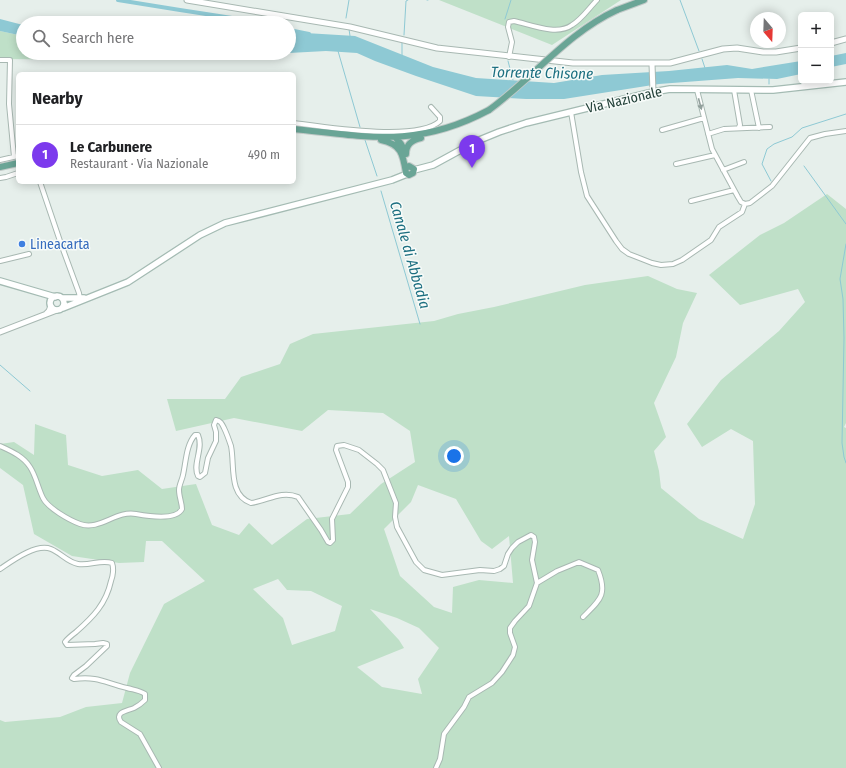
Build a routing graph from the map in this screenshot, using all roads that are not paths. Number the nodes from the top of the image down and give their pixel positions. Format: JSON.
{"nodes":[{"id":1,"x":187,"y":0,"type":"edge"},
{"id":2,"x":597,"y":0,"type":"edge"},
{"id":3,"x":644,"y":0,"type":"edge"},
{"id":4,"x":284,"y":16,"type":"edge"},
{"id":5,"x":296,"y":18,"type":"edge"},
{"id":6,"x":846,"y":39,"type":"edge"},
{"id":7,"x":834,"y":42,"type":"edge"},
{"id":8,"x":798,"y":48,"type":"edge"},
{"id":9,"x":509,"y":57,"type":"junction"},
{"id":10,"x":0,"y":60,"type":"edge"},
{"id":11,"x":652,"y":64,"type":"junction"},
{"id":12,"x":846,"y":82,"type":"edge"},
{"id":13,"x":697,"y":90,"type":"junction"},
{"id":14,"x":734,"y":90,"type":"junction"},
{"id":15,"x":750,"y":90,"type":"junction"},
{"id":16,"x":653,"y":92,"type":"junction"},
{"id":17,"x":431,"y":107,"type":"dead end"},
{"id":18,"x":571,"y":112,"type":"junction"},
{"id":19,"x":477,"y":116,"type":"junction"},
{"id":20,"x":704,"y":118,"type":"junction"},
{"id":21,"x":296,"y":123,"type":"edge"},
{"id":22,"x":770,"y":127,"type":"dead end"},
{"id":23,"x":739,"y":128,"type":"junction"},
{"id":24,"x":759,"y":128,"type":"junction"},
{"id":25,"x":296,"y":129,"type":"edge"},
{"id":26,"x":662,"y":130,"type":"dead end"},
{"id":27,"x":846,"y":131,"type":"edge"},
{"id":28,"x":708,"y":134,"type":"junction"},
{"id":29,"x":367,"y":136,"type":"junction"},
{"id":30,"x":396,"y":138,"type":"junction"},
{"id":31,"x":406,"y":154,"type":"junction"},
{"id":32,"x":715,"y":155,"type":"junction"},
{"id":33,"x":16,"y":156,"type":"edge"},
{"id":34,"x":0,"y":160,"type":"edge"},
{"id":35,"x":744,"y":162,"type":"dead end"},
{"id":36,"x":16,"y":163,"type":"edge"},
{"id":37,"x":676,"y":164,"type":"dead end"},
{"id":38,"x":0,"y":167,"type":"edge"},
{"id":39,"x":409,"y":170,"type":"junction"},
{"id":40,"x":722,"y":170,"type":"junction"},
{"id":41,"x":16,"y":174,"type":"edge"},
{"id":42,"x":0,"y":178,"type":"edge"},
{"id":43,"x":41,"y":184,"type":"edge"},
{"id":44,"x":734,"y":190,"type":"junction"},
{"id":45,"x":691,"y":201,"type":"dead end"},
{"id":46,"x":745,"y":204,"type":"junction"},
{"id":47,"x":28,"y":254,"type":"dead end"},
{"id":48,"x":0,"y":261,"type":"edge"},
{"id":49,"x":0,"y":280,"type":"edge"},
{"id":50,"x":40,"y":292,"type":"junction"},
{"id":51,"x":55,"y":296,"type":"junction"},
{"id":52,"x":62,"y":298,"type":"junction"},
{"id":53,"x":88,"y":298,"type":"junction"},
{"id":54,"x":80,"y":299,"type":"junction"},
{"id":55,"x":51,"y":304,"type":"junction"},
{"id":56,"x":60,"y":309,"type":"junction"},
{"id":57,"x":45,"y":315,"type":"junction"},
{"id":58,"x":0,"y":332,"type":"edge"},
{"id":59,"x":0,"y":446,"type":"edge"},
{"id":60,"x":0,"y":568,"type":"edge"},
{"id":61,"x":537,"y":583,"type":"junction"},
{"id":62,"x":583,"y":617,"type":"dead end"},
{"id":63,"x":159,"y":768,"type":"edge"},
{"id":64,"x":436,"y":768,"type":"edge"}],
"edges":[{"from":1,"to":4,"type":"street"},
{"from":2,"to":9,"type":"street"},
{"from":3,"to":19,"type":"main road","bridge":true},
{"from":5,"to":9,"type":"street"},
{"from":6,"to":7,"type":"street"},
{"from":8,"to":11,"type":"street"},
{"from":9,"to":11,"type":"street"},
{"from":10,"to":33,"type":"street"},
{"from":11,"to":16,"type":"street"},
{"from":12,"to":15,"type":"main road","name":"Via Nazionale"},
{"from":13,"to":14,"type":"main road","name":"Via Nazionale"},
{"from":13,"to":16,"type":"main road","name":"Via Nazionale"},
{"from":13,"to":20,"type":"street","one_way":true},
{"from":14,"to":15,"type":"main road","name":"Via Nazionale"},
{"from":14,"to":23,"type":"street"},
{"from":15,"to":24,"type":"street"},
{"from":16,"to":18,"type":"main road","name":"Via Nazionale"},
{"from":17,"to":21,"type":"street"},
{"from":18,"to":39,"type":"main road","name":"Via Nazionale"},
{"from":18,"to":46,"type":"street"},
{"from":19,"to":30,"type":"main road"},
{"from":19,"to":31,"type":"main road"},
{"from":20,"to":26,"type":"street"},
{"from":20,"to":28,"type":"street"},
{"from":22,"to":24,"type":"street"},
{"from":23,"to":24,"type":"street"},
{"from":23,"to":28,"type":"street"},
{"from":25,"to":29,"type":"main road"},
{"from":27,"to":46,"type":"street"},
{"from":28,"to":32,"type":"street"},
{"from":29,"to":30,"type":"main road"},
{"from":29,"to":39,"type":"main road"},
{"from":30,"to":31,"type":"main road"},
{"from":31,"to":39,"type":"main road"},
{"from":32,"to":37,"type":"street"},
{"from":32,"to":40,"type":"street"},
{"from":33,"to":34,"type":"street"},
{"from":35,"to":40,"type":"street"},
{"from":36,"to":38,"type":"main road"},
{"from":39,"to":53,"type":"main road","name":"Via Nazionale"},
{"from":40,"to":44,"type":"street"},
{"from":41,"to":42,"type":"street"},
{"from":43,"to":54,"type":"street"},
{"from":44,"to":45,"type":"street"},
{"from":44,"to":46,"type":"street"},
{"from":47,"to":48,"type":"street"},
{"from":49,"to":50,"type":"main road"},
{"from":50,"to":51,"type":"main road"},
{"from":50,"to":55,"type":"main road"},
{"from":51,"to":52,"type":"main road"},
{"from":51,"to":55,"type":"main road"},
{"from":52,"to":54,"type":"main road"},
{"from":52,"to":56,"type":"main road"},
{"from":53,"to":54,"type":"main road"},
{"from":53,"to":56,"type":"main road"},
{"from":55,"to":56,"type":"main road"},
{"from":55,"to":57,"type":"street"},
{"from":56,"to":57,"type":"street"},
{"from":57,"to":58,"type":"street"},
{"from":59,"to":61,"type":"street"},
{"from":60,"to":63,"type":"street"},
{"from":61,"to":62,"type":"street"},
{"from":61,"to":64,"type":"street"}]}
